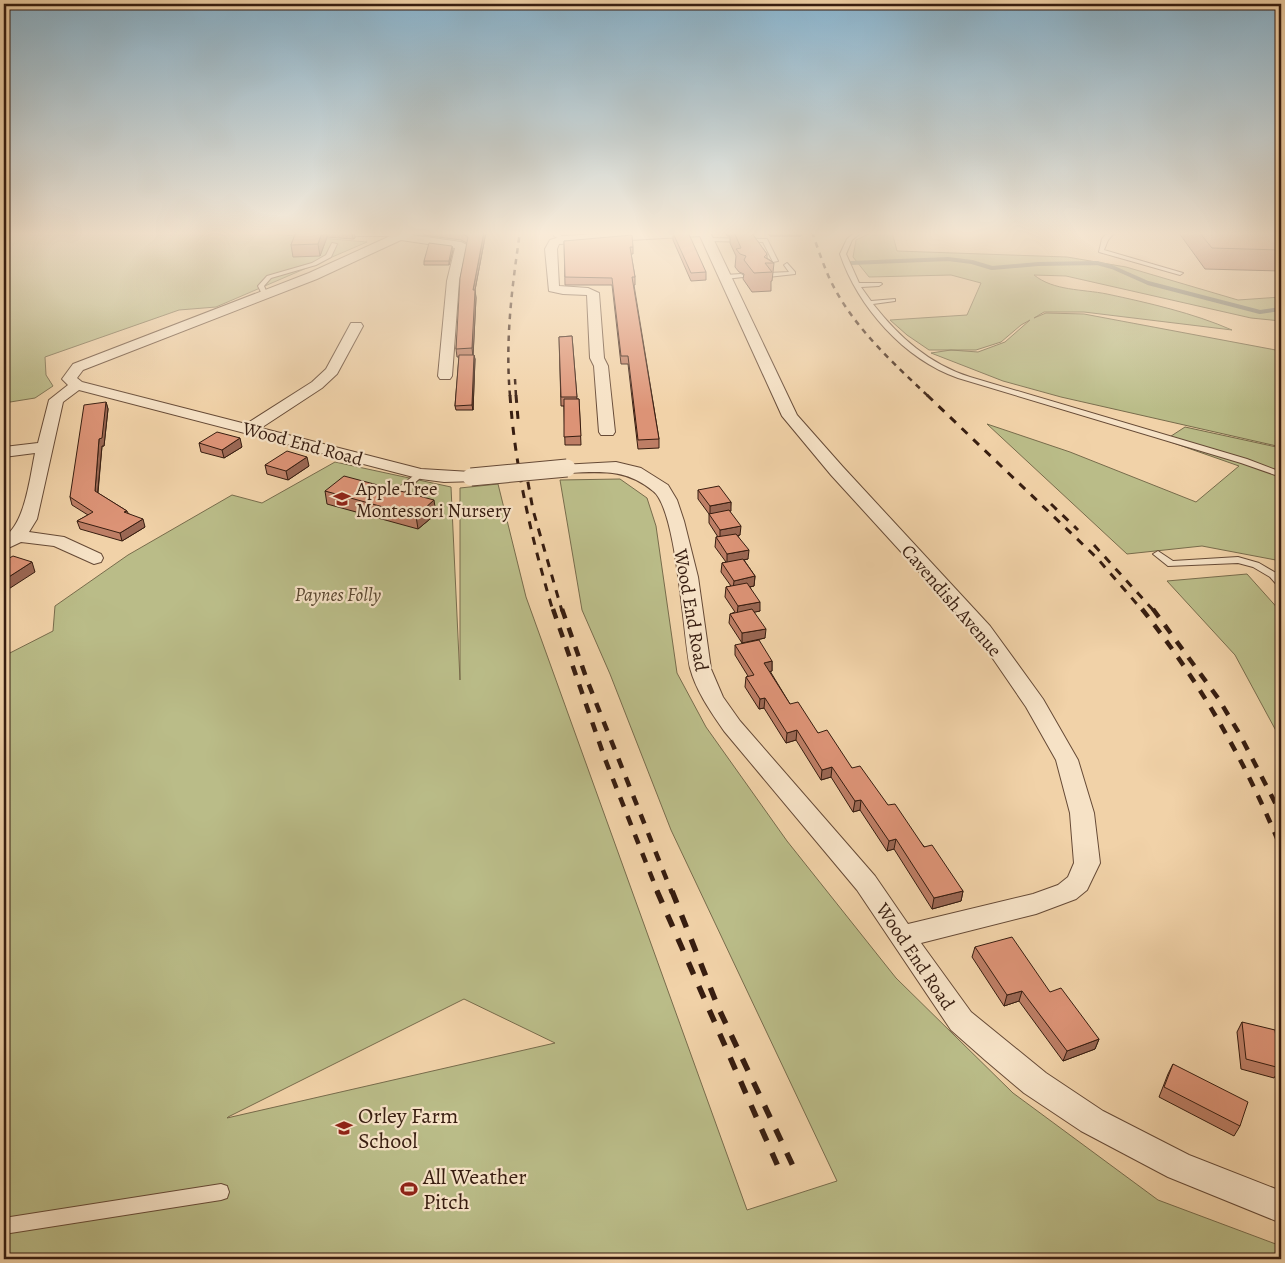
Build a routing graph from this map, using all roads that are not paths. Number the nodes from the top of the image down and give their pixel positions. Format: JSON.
{"nodes":[{"id":1,"x":263,"y":291,"type":"edge"},
{"id":2,"x":274,"y":291,"type":"edge"},
{"id":3,"x":452,"y":291,"type":"edge"},
{"id":4,"x":588,"y":291,"type":"edge"},
{"id":5,"x":740,"y":291,"type":"edge"},
{"id":6,"x":861,"y":291,"type":"edge"},
{"id":7,"x":265,"y":295,"type":"junction"},
{"id":8,"x":893,"y":300,"type":"dead end"},
{"id":9,"x":869,"y":303,"type":"junction"},
{"id":10,"x":356,"y":326,"type":"dead end"},
{"id":11,"x":445,"y":376,"type":"dead end"},
{"id":12,"x":77,"y":384,"type":"junction"},
{"id":13,"x":249,"y":429,"type":"junction"},
{"id":14,"x":607,"y":432,"type":"dead end"},
{"id":15,"x":45,"y":447,"type":"junction"},
{"id":16,"x":4,"y":452,"type":"edge"},
{"id":17,"x":421,"y":474,"type":"junction"},
{"id":18,"x":1281,"y":475,"type":"edge"},
{"id":19,"x":395,"y":495,"type":"edge"},
{"id":20,"x":11,"y":541,"type":"edge"},
{"id":21,"x":1158,"y":554,"type":"dead end"},
{"id":22,"x":94,"y":558,"type":"dead end"},
{"id":23,"x":1281,"y":584,"type":"edge"},
{"id":24,"x":904,"y":936,"type":"junction"},
{"id":25,"x":221,"y":1192,"type":"dead end"},
{"id":26,"x":1281,"y":1207,"type":"edge"},
{"id":27,"x":4,"y":1226,"type":"edge"}],
"edges":[{"from":1,"to":7,"type":"lane"},
{"from":2,"to":7,"type":"street"},
{"from":3,"to":11,"type":"street"},
{"from":4,"to":14,"type":"street"},
{"from":5,"to":24,"type":"street","name":"Cavendish Avenue"},
{"from":6,"to":9,"type":"lane"},
{"from":7,"to":12,"type":"street"},
{"from":8,"to":9,"type":"lane"},
{"from":9,"to":18,"type":"lane"},
{"from":10,"to":13,"type":"street"},
{"from":12,"to":13,"type":"street","name":"Wood End Road"},
{"from":12,"to":15,"type":"street"},
{"from":13,"to":17,"type":"street","name":"Wood End Road"},
{"from":15,"to":16,"type":"street"},
{"from":15,"to":20,"type":"street"},
{"from":17,"to":19,"type":"lane"},
{"from":17,"to":24,"type":"street","name":"Wood End Road","bridge":true},
{"from":20,"to":22,"type":"street"},
{"from":21,"to":23,"type":"lane"},
{"from":24,"to":26,"type":"street","name":"Wood End Road"},
{"from":25,"to":27,"type":"lane"}]}
